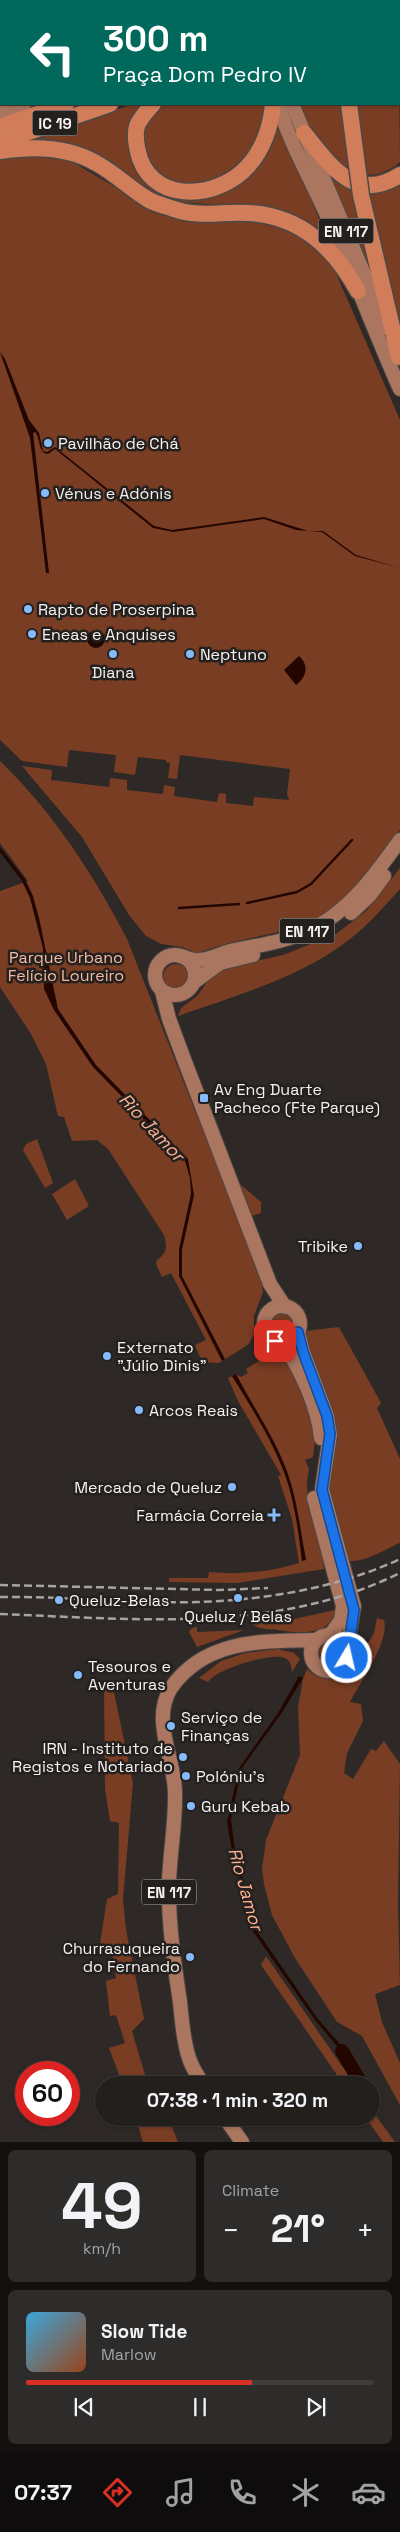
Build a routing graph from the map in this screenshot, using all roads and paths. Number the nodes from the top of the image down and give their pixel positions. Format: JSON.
{"nodes":[{"id":1,"x":21,"y":105,"type":"edge"},
{"id":2,"x":63,"y":105,"type":"edge"},
{"id":3,"x":107,"y":105,"type":"edge"},
{"id":4,"x":152,"y":105,"type":"edge"},
{"id":5,"x":273,"y":105,"type":"edge"},
{"id":6,"x":278,"y":105,"type":"edge"},
{"id":7,"x":292,"y":105,"type":"edge"},
{"id":8,"x":349,"y":105,"type":"edge"},
{"id":9,"x":0,"y":112,"type":"edge"},
{"id":10,"x":0,"y":127,"type":"edge"},
{"id":11,"x":304,"y":133,"type":"junction"},
{"id":12,"x":0,"y":142,"type":"edge"},
{"id":13,"x":0,"y":151,"type":"edge"},
{"id":14,"x":400,"y":175,"type":"edge"},
{"id":15,"x":358,"y":291,"type":"junction"},
{"id":16,"x":400,"y":358,"type":"edge"},
{"id":17,"x":400,"y":389,"type":"edge"},
{"id":18,"x":400,"y":840,"type":"edge"},
{"id":19,"x":400,"y":855,"type":"edge"},
{"id":20,"x":180,"y":956,"type":"junction"},
{"id":21,"x":194,"y":982,"type":"junction"},
{"id":22,"x":162,"y":991,"type":"junction"},
{"id":23,"x":184,"y":993,"type":"junction"},
{"id":24,"x":169,"y":1019,"type":"junction"},
{"id":25,"x":270,"y":1284,"type":"junction"},
{"id":26,"x":285,"y":1307,"type":"junction"},
{"id":27,"x":266,"y":1315,"type":"junction"},
{"id":28,"x":298,"y":1332,"type":"junction"},
{"id":29,"x":282,"y":1342,"type":"junction"},
{"id":30,"x":331,"y":1634,"type":"junction"},
{"id":31,"x":315,"y":1640,"type":"junction"},
{"id":32,"x":287,"y":1643,"type":"junction"},
{"id":33,"x":347,"y":1650,"type":"junction"},
{"id":34,"x":311,"y":1658,"type":"junction"},
{"id":35,"x":198,"y":2076,"type":"edge"},
{"id":36,"x":231,"y":2126,"type":"edge"},
{"id":37,"x":242,"y":2142,"type":"edge"}],
"edges":[{"from":1,"to":9,"type":"main road"},
{"from":2,"to":10,"type":"highway","number":"IC 19"},
{"from":3,"to":12,"type":"highway","number":"IC 19"},
{"from":4,"to":5,"type":"highway"},
{"from":6,"to":15,"type":"main road","number":"EN 117"},
{"from":7,"to":11,"type":"main road","number":"EN 117"},
{"from":8,"to":16,"type":"highway","bridge":true},
{"from":11,"to":14,"type":"highway"},
{"from":11,"to":16,"type":"main road","number":"EN 117"},
{"from":13,"to":15,"type":"highway"},
{"from":15,"to":17,"type":"main road","number":"EN 117"},
{"from":18,"to":20,"type":"main road","number":"EN 117"},
{"from":19,"to":21,"type":"main road","number":"EN 117"},
{"from":20,"to":21,"type":"main road"},
{"from":20,"to":22,"type":"main road","number":"EN 117"},
{"from":21,"to":23,"type":"main road","number":"EN 117"},
{"from":22,"to":23,"type":"main road"},
{"from":22,"to":24,"type":"main road","number":"EN 117"},
{"from":23,"to":24,"type":"main road","number":"EN 117"},
{"from":24,"to":25,"type":"main road","number":"EN 117"},
{"from":25,"to":26,"type":"main road","number":"EN 117"},
{"from":25,"to":27,"type":"main road","number":"EN 117"},
{"from":26,"to":27,"type":"main road"},
{"from":26,"to":28,"type":"main road","number":"EN 117"},
{"from":27,"to":29,"type":"main road","number":"EN 117"},
{"from":28,"to":29,"type":"main road"},
{"from":28,"to":33,"type":"main road","number":"EN 117"},
{"from":29,"to":30,"type":"main road","number":"EN 117"},
{"from":30,"to":31,"type":"main road","number":"EN 117"},
{"from":30,"to":33,"type":"main road"},
{"from":31,"to":32,"type":"main road","number":"EN 117"},
{"from":31,"to":34,"type":"main road"},
{"from":32,"to":34,"type":"main road","number":"EN 117"},
{"from":32,"to":35,"type":"main road","number":"EN 117"},
{"from":33,"to":34,"type":"main road","number":"EN 117"},
{"from":36,"to":37,"type":"main road"}]}
